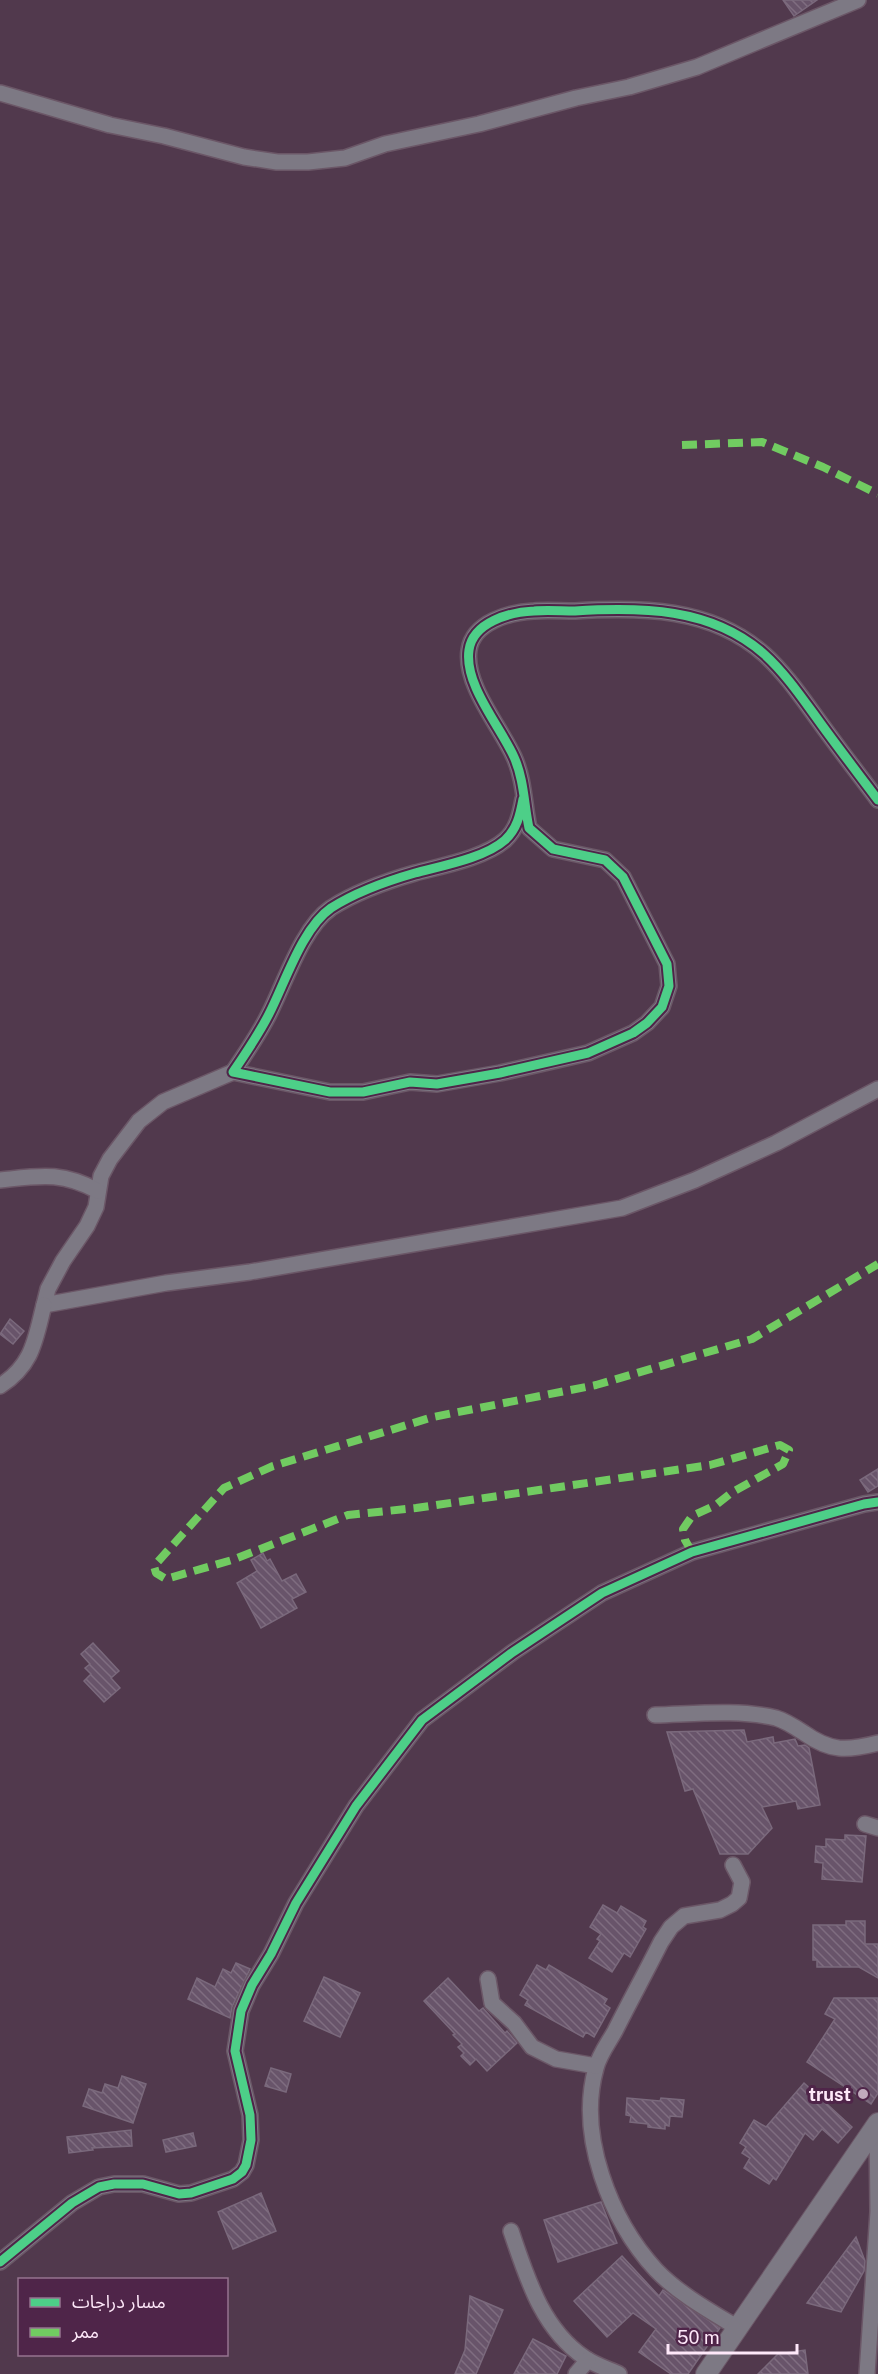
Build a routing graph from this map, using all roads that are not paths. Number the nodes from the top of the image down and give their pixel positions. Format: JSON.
{"nodes":[{"id":1,"x":858,"y":0,"type":"edge"},
{"id":2,"x":0,"y":93,"type":"edge"},
{"id":3,"x":523,"y":799,"type":"junction"},
{"id":4,"x":878,"y":800,"type":"edge"},
{"id":5,"x":233,"y":1072,"type":"junction"},
{"id":6,"x":878,"y":1089,"type":"edge"},
{"id":7,"x":0,"y":1180,"type":"edge"},
{"id":8,"x":98,"y":1191,"type":"junction"},
{"id":9,"x":44,"y":1305,"type":"junction"},
{"id":10,"x":0,"y":1386,"type":"edge"},
{"id":11,"x":878,"y":1502,"type":"edge"},
{"id":12,"x":656,"y":1715,"type":"dead end"},
{"id":13,"x":878,"y":1743,"type":"edge"},
{"id":14,"x":733,"y":1865,"type":"dead end"},
{"id":15,"x":488,"y":1979,"type":"dead end"},
{"id":16,"x":596,"y":2066,"type":"junction"},
{"id":17,"x":878,"y":2124,"type":"edge"},
{"id":18,"x":511,"y":2231,"type":"dead end"},
{"id":19,"x":0,"y":2262,"type":"edge"},
{"id":20,"x":738,"y":2328,"type":"junction"},
{"id":21,"x":588,"y":2360,"type":"junction"},
{"id":22,"x":576,"y":2374,"type":"edge"},
{"id":23,"x":619,"y":2374,"type":"edge"},
{"id":24,"x":706,"y":2374,"type":"edge"},
{"id":25,"x":867,"y":2374,"type":"edge"}],
"edges":[{"from":1,"to":2,"type":"street"},
{"from":3,"to":4,"type":"street"},
{"from":3,"to":5,"type":"street"},
{"from":3,"to":5,"type":"street"},
{"from":5,"to":8,"type":"street"},
{"from":6,"to":9,"type":"street"},
{"from":7,"to":8,"type":"street"},
{"from":8,"to":9,"type":"street"},
{"from":9,"to":10,"type":"street"},
{"from":11,"to":19,"type":"street"},
{"from":12,"to":13,"type":"street"},
{"from":14,"to":16,"type":"street"},
{"from":15,"to":16,"type":"street"},
{"from":16,"to":20,"type":"street"},
{"from":17,"to":20,"type":"street"},
{"from":17,"to":25,"type":"street"},
{"from":18,"to":21,"type":"street"},
{"from":20,"to":24,"type":"street"},
{"from":21,"to":22,"type":"street"},
{"from":21,"to":23,"type":"street"}]}
